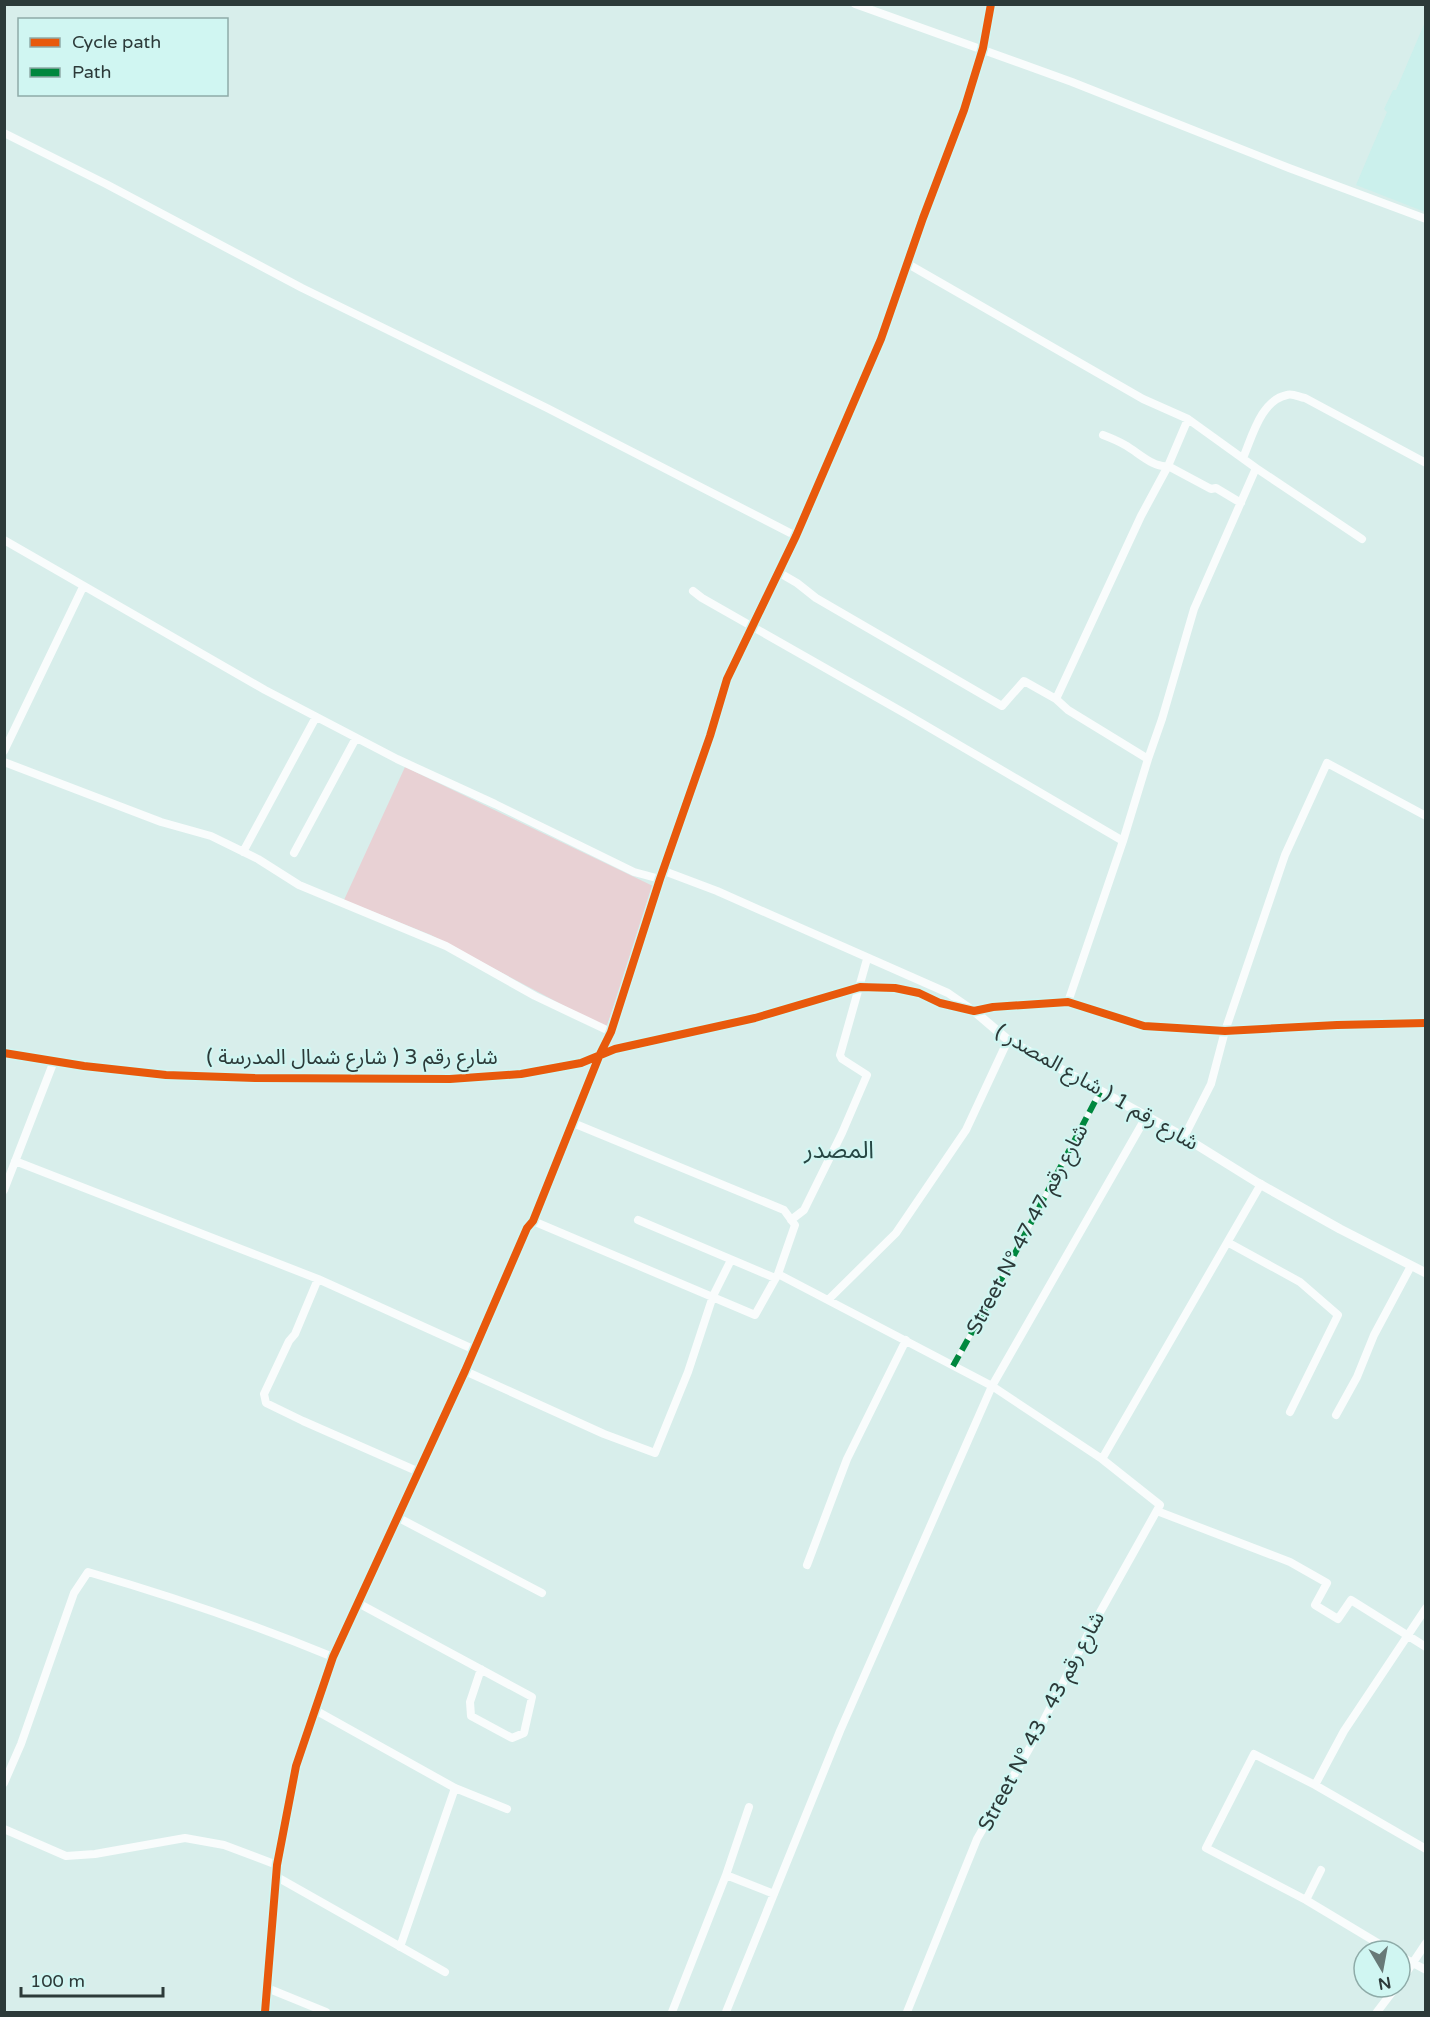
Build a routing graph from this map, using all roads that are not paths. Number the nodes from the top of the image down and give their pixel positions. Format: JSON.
{"nodes":[{"id":1,"x":855,"y":4,"type":"edge"},
{"id":2,"x":991,"y":4,"type":"edge"},
{"id":3,"x":983,"y":48,"type":"junction"},
{"id":4,"x":4,"y":133,"type":"edge"},
{"id":5,"x":1425,"y":219,"type":"edge"},
{"id":6,"x":908,"y":264,"type":"junction"},
{"id":7,"x":1188,"y":419,"type":"junction"},
{"id":8,"x":1103,"y":435,"type":"dead end"},
{"id":9,"x":1243,"y":458,"type":"junction"},
{"id":10,"x":1425,"y":463,"type":"edge"},
{"id":11,"x":1168,"y":466,"type":"junction"},
{"id":12,"x":1256,"y":468,"type":"junction"},
{"id":13,"x":1241,"y":503,"type":"junction"},
{"id":14,"x":796,"y":536,"type":"junction"},
{"id":15,"x":1362,"y":539,"type":"dead end"},
{"id":16,"x":4,"y":540,"type":"edge"},
{"id":17,"x":778,"y":572,"type":"junction"},
{"id":18,"x":83,"y":587,"type":"junction"},
{"id":19,"x":693,"y":591,"type":"dead end"},
{"id":20,"x":752,"y":627,"type":"junction"},
{"id":21,"x":1056,"y":699,"type":"junction"},
{"id":22,"x":316,"y":717,"type":"junction"},
{"id":23,"x":356,"y":738,"type":"junction"},
{"id":24,"x":4,"y":751,"type":"edge"},
{"id":25,"x":1148,"y":759,"type":"junction"},
{"id":26,"x":4,"y":762,"type":"edge"},
{"id":27,"x":1425,"y":816,"type":"edge"},
{"id":28,"x":1123,"y":841,"type":"junction"},
{"id":29,"x":243,"y":852,"type":"junction"},
{"id":30,"x":294,"y":853,"type":"dead end"},
{"id":31,"x":664,"y":871,"type":"junction"},
{"id":32,"x":660,"y":879,"type":"junction"},
{"id":33,"x":867,"y":959,"type":"junction"},
{"id":34,"x":860,"y":987,"type":"junction"},
{"id":35,"x":1068,"y":1002,"type":"junction"},
{"id":36,"x":974,"y":1011,"type":"junction"},
{"id":37,"x":1425,"y":1023,"type":"edge"},
{"id":38,"x":1225,"y":1031,"type":"junction"},
{"id":39,"x":611,"y":1032,"type":"junction"},
{"id":40,"x":1008,"y":1040,"type":"junction"},
{"id":41,"x":4,"y":1053,"type":"edge"},
{"id":42,"x":600,"y":1054,"type":"junction"},
{"id":43,"x":54,"y":1061,"type":"junction"},
{"id":44,"x":1100,"y":1092,"type":"junction"},
{"id":45,"x":1146,"y":1117,"type":"junction"},
{"id":46,"x":573,"y":1124,"type":"junction"},
{"id":47,"x":1184,"y":1137,"type":"junction"},
{"id":48,"x":15,"y":1161,"type":"junction"},
{"id":49,"x":1261,"y":1184,"type":"junction"},
{"id":50,"x":4,"y":1190,"type":"edge"},
{"id":51,"x":638,"y":1220,"type":"dead end"},
{"id":52,"x":791,"y":1220,"type":"junction"},
{"id":53,"x":533,"y":1221,"type":"junction"},
{"id":54,"x":1229,"y":1243,"type":"junction"},
{"id":55,"x":731,"y":1260,"type":"junction"},
{"id":56,"x":1411,"y":1266,"type":"junction"},
{"id":57,"x":1425,"y":1273,"type":"edge"},
{"id":58,"x":777,"y":1276,"type":"junction"},
{"id":59,"x":318,"y":1279,"type":"junction"},
{"id":60,"x":713,"y":1296,"type":"junction"},
{"id":61,"x":828,"y":1300,"type":"junction"},
{"id":62,"x":906,"y":1340,"type":"junction"},
{"id":63,"x":475,"y":1350,"type":"junction"},
{"id":64,"x":954,"y":1366,"type":"junction"},
{"id":65,"x":465,"y":1371,"type":"junction"},
{"id":66,"x":992,"y":1386,"type":"junction"},
{"id":67,"x":1290,"y":1412,"type":"dead end"},
{"id":68,"x":1336,"y":1415,"type":"dead end"},
{"id":69,"x":1102,"y":1459,"type":"junction"},
{"id":70,"x":419,"y":1472,"type":"junction"},
{"id":71,"x":1157,"y":1510,"type":"junction"},
{"id":72,"x":397,"y":1517,"type":"junction"},
{"id":73,"x":807,"y":1565,"type":"dead end"},
{"id":74,"x":543,"y":1593,"type":"dead end"},
{"id":75,"x":358,"y":1603,"type":"junction"},
{"id":76,"x":1425,"y":1608,"type":"edge"},
{"id":77,"x":1408,"y":1635,"type":"junction"},
{"id":78,"x":1425,"y":1647,"type":"edge"},
{"id":79,"x":333,"y":1657,"type":"junction"},
{"id":80,"x":481,"y":1669,"type":"junction"},
{"id":81,"x":315,"y":1710,"type":"junction"},
{"id":82,"x":4,"y":1783,"type":"edge"},
{"id":83,"x":1315,"y":1785,"type":"junction"},
{"id":84,"x":455,"y":1788,"type":"junction"},
{"id":85,"x":749,"y":1807,"type":"dead end"},
{"id":86,"x":507,"y":1809,"type":"dead end"},
{"id":87,"x":4,"y":1830,"type":"edge"},
{"id":88,"x":1425,"y":1849,"type":"edge"},
{"id":89,"x":277,"y":1865,"type":"junction"},
{"id":90,"x":1321,"y":1870,"type":"dead end"},
{"id":91,"x":726,"y":1875,"type":"junction"},
{"id":92,"x":277,"y":1877,"type":"junction"},
{"id":93,"x":774,"y":1894,"type":"junction"},
{"id":94,"x":1306,"y":1900,"type":"junction"},
{"id":95,"x":1371,"y":1939,"type":"edge"},
{"id":96,"x":1425,"y":1943,"type":"edge"},
{"id":97,"x":400,"y":1947,"type":"junction"},
{"id":98,"x":1413,"y":1964,"type":"joint"},
{"id":99,"x":1425,"y":1970,"type":"edge"},
{"id":100,"x":445,"y":1972,"type":"dead end"},
{"id":101,"x":267,"y":1988,"type":"junction"},
{"id":102,"x":1387,"y":1999,"type":"edge"},
{"id":103,"x":265,"y":2013,"type":"edge"},
{"id":104,"x":326,"y":2013,"type":"edge"},
{"id":105,"x":672,"y":2013,"type":"edge"},
{"id":106,"x":726,"y":2013,"type":"edge"},
{"id":107,"x":908,"y":2013,"type":"edge"},
{"id":108,"x":1377,"y":2013,"type":"edge"}],
"edges":[{"from":1,"to":3,"type":"street"},
{"from":2,"to":3,"type":"street"},
{"from":3,"to":5,"type":"street"},
{"from":3,"to":6,"type":"street"},
{"from":4,"to":14,"type":"street"},
{"from":6,"to":7,"type":"street"},
{"from":6,"to":14,"type":"street"},
{"from":7,"to":9,"type":"street"},
{"from":7,"to":11,"type":"street"},
{"from":8,"to":11,"type":"street"},
{"from":9,"to":10,"type":"street"},
{"from":9,"to":12,"type":"street"},
{"from":11,"to":13,"type":"street"},
{"from":11,"to":21,"type":"street"},
{"from":12,"to":13,"type":"street"},
{"from":12,"to":15,"type":"street"},
{"from":13,"to":25,"type":"street"},
{"from":14,"to":17,"type":"street"},
{"from":16,"to":18,"type":"street"},
{"from":17,"to":20,"type":"street"},
{"from":17,"to":21,"type":"street"},
{"from":18,"to":22,"type":"street"},
{"from":18,"to":24,"type":"street"},
{"from":19,"to":20,"type":"street"},
{"from":20,"to":28,"type":"street"},
{"from":20,"to":31,"type":"street"},
{"from":21,"to":25,"type":"street"},
{"from":22,"to":23,"type":"street"},
{"from":22,"to":29,"type":"street"},
{"from":23,"to":30,"type":"street"},
{"from":23,"to":32,"type":"street"},
{"from":25,"to":28,"type":"street"},
{"from":26,"to":29,"type":"street"},
{"from":27,"to":38,"type":"street"},
{"from":28,"to":35,"type":"street"},
{"from":29,"to":39,"type":"street"},
{"from":31,"to":32,"type":"street"},
{"from":31,"to":33,"type":"street","name":"شارع رقم 1 ( شارع المصدر )"},
{"from":32,"to":39,"type":"street"},
{"from":33,"to":34,"type":"street"},
{"from":33,"to":36,"type":"street","name":"شارع رقم 1 ( شارع المصدر )"},
{"from":34,"to":36,"type":"street","name":"شارع رقم 3 ( شارع شمال المدرسة )"},
{"from":34,"to":42,"type":"street","name":"شارع رقم 3 ( شارع شمال المدرسة )"},
{"from":34,"to":52,"type":"street"},
{"from":35,"to":36,"type":"street"},
{"from":35,"to":38,"type":"street"},
{"from":36,"to":40,"type":"street","name":"شارع رقم 1 ( شارع المصدر )"},
{"from":37,"to":38,"type":"street"},
{"from":38,"to":47,"type":"street"},
{"from":39,"to":42,"type":"street"},
{"from":40,"to":44,"type":"street","name":"شارع رقم 1 ( شارع المصدر )"},
{"from":40,"to":61,"type":"street"},
{"from":41,"to":43,"type":"street","name":"شارع رقم 3 ( شارع شمال المدرسة )"},
{"from":42,"to":43,"type":"street","name":"شارع رقم 3 ( شارع شمال المدرسة )"},
{"from":42,"to":46,"type":"street"},
{"from":43,"to":48,"type":"street"},
{"from":44,"to":45,"type":"street","name":"شارع رقم 1 ( شارع المصدر )"},
{"from":44,"to":64,"type":"street","name":"Street N° 47 شارع رقم 47"},
{"from":45,"to":47,"type":"street","name":"شارع رقم 1 ( شارع المصدر )"},
{"from":45,"to":66,"type":"street"},
{"from":46,"to":52,"type":"street"},
{"from":46,"to":53,"type":"street"},
{"from":47,"to":49,"type":"street","name":"شارع رقم 1 ( شارع المصدر )"},
{"from":48,"to":50,"type":"street"},
{"from":48,"to":59,"type":"street"},
{"from":49,"to":54,"type":"street"},
{"from":49,"to":56,"type":"street","name":"شارع رقم 1 ( شارع المصدر )"},
{"from":51,"to":55,"type":"street"},
{"from":52,"to":58,"type":"street"},
{"from":53,"to":60,"type":"street"},
{"from":53,"to":63,"type":"street"},
{"from":54,"to":67,"type":"street"},
{"from":54,"to":69,"type":"street"},
{"from":55,"to":58,"type":"street"},
{"from":55,"to":60,"type":"street"},
{"from":56,"to":57,"type":"street","name":"شارع رقم 1 ( شارع المصدر )"},
{"from":56,"to":68,"type":"street"},
{"from":58,"to":60,"type":"street"},
{"from":58,"to":61,"type":"street"},
{"from":59,"to":63,"type":"street"},
{"from":59,"to":70,"type":"street"},
{"from":60,"to":65,"type":"street"},
{"from":61,"to":62,"type":"street"},
{"from":62,"to":64,"type":"street"},
{"from":62,"to":73,"type":"street"},
{"from":63,"to":65,"type":"street"},
{"from":64,"to":66,"type":"street"},
{"from":65,"to":70,"type":"street"},
{"from":66,"to":69,"type":"street"},
{"from":66,"to":93,"type":"street"},
{"from":69,"to":71,"type":"street"},
{"from":70,"to":72,"type":"street"},
{"from":71,"to":77,"type":"street"},
{"from":71,"to":107,"type":"street","name":"Street N° 43 . شارع رقم 43"},
{"from":72,"to":74,"type":"street"},
{"from":72,"to":75,"type":"street"},
{"from":75,"to":79,"type":"street"},
{"from":75,"to":80,"type":"street"},
{"from":76,"to":77,"type":"street"},
{"from":77,"to":78,"type":"street"},
{"from":77,"to":83,"type":"street"},
{"from":79,"to":81,"type":"street"},
{"from":79,"to":82,"type":"street"},
{"from":80,"to":80,"type":"street"},
{"from":81,"to":84,"type":"street"},
{"from":81,"to":89,"type":"street"},
{"from":83,"to":88,"type":"street"},
{"from":83,"to":94,"type":"street"},
{"from":84,"to":86,"type":"street"},
{"from":84,"to":97,"type":"street"},
{"from":85,"to":91,"type":"street"},
{"from":87,"to":89,"type":"street"},
{"from":89,"to":92,"type":"street"},
{"from":90,"to":94,"type":"street"},
{"from":91,"to":93,"type":"street"},
{"from":91,"to":105,"type":"street"},
{"from":92,"to":97,"type":"street"},
{"from":92,"to":101,"type":"street"},
{"from":93,"to":106,"type":"street"},
{"from":94,"to":95,"type":"street"},
{"from":96,"to":98,"type":"street"},
{"from":97,"to":100,"type":"street"},
{"from":98,"to":99,"type":"street"},
{"from":101,"to":103,"type":"street"},
{"from":101,"to":104,"type":"street"},
{"from":102,"to":108,"type":"street"}]}
